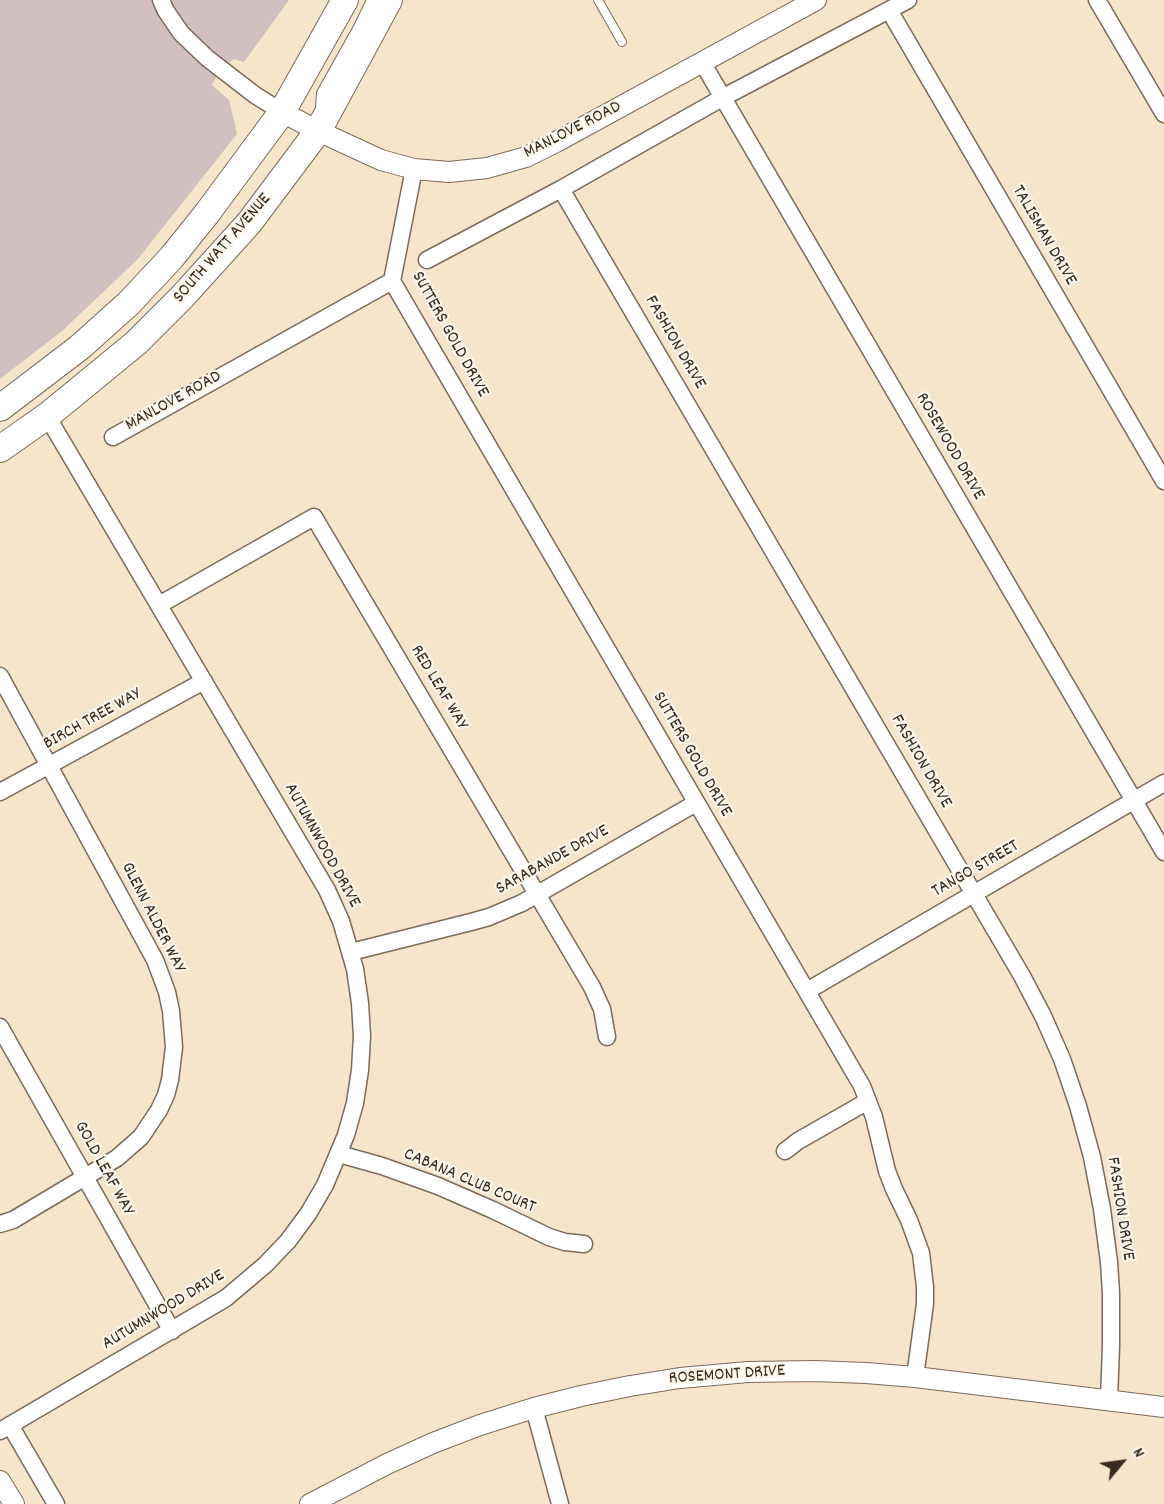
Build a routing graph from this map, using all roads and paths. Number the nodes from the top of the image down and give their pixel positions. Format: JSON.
{"nodes":[{"id":1,"x":161,"y":0,"type":"edge"},
{"id":2,"x":345,"y":0,"type":"edge"},
{"id":3,"x":371,"y":0,"type":"edge"},
{"id":4,"x":389,"y":0,"type":"edge"},
{"id":5,"x":598,"y":0,"type":"edge"},
{"id":6,"x":816,"y":0,"type":"edge"},
{"id":7,"x":908,"y":0,"type":"edge"},
{"id":8,"x":1096,"y":0,"type":"edge"},
{"id":9,"x":889,"y":10,"type":"junction"},
{"id":10,"x":622,"y":42,"type":"dead end"},
{"id":11,"x":702,"y":62,"type":"junction"},
{"id":12,"x":722,"y":98,"type":"junction"},
{"id":13,"x":282,"y":112,"type":"junction"},
{"id":14,"x":1164,"y":114,"type":"edge"},
{"id":15,"x":318,"y":131,"type":"junction"},
{"id":16,"x":414,"y":169,"type":"junction"},
{"id":17,"x":561,"y":189,"type":"junction"},
{"id":18,"x":427,"y":260,"type":"dead end"},
{"id":19,"x":392,"y":280,"type":"junction"},
{"id":20,"x":0,"y":408,"type":"edge"},
{"id":21,"x":47,"y":416,"type":"junction"},
{"id":22,"x":112,"y":437,"type":"dead end"},
{"id":23,"x":0,"y":449,"type":"edge"},
{"id":24,"x":1164,"y":481,"type":"edge"},
{"id":25,"x":159,"y":605,"type":"junction"},
{"id":26,"x":0,"y":676,"type":"edge"},
{"id":27,"x":204,"y":681,"type":"junction"},
{"id":28,"x":49,"y":766,"type":"junction"},
{"id":29,"x":1164,"y":783,"type":"edge"},
{"id":30,"x":0,"y":792,"type":"edge"},
{"id":31,"x":1134,"y":801,"type":"junction"},
{"id":32,"x":696,"y":803,"type":"junction"},
{"id":33,"x":1164,"y":852,"type":"edge"},
{"id":34,"x":974,"y":894,"type":"junction"},
{"id":35,"x":538,"y":895,"type":"junction"},
{"id":36,"x":351,"y":952,"type":"junction"},
{"id":37,"x":807,"y":991,"type":"junction"},
{"id":38,"x":0,"y":1027,"type":"edge"},
{"id":39,"x":607,"y":1038,"type":"dead end"},
{"id":40,"x":868,"y":1101,"type":"junction"},
{"id":41,"x":785,"y":1151,"type":"dead end"},
{"id":42,"x":339,"y":1154,"type":"junction"},
{"id":43,"x":85,"y":1177,"type":"junction"},
{"id":44,"x":0,"y":1224,"type":"edge"},
{"id":45,"x":584,"y":1244,"type":"dead end"},
{"id":46,"x":172,"y":1331,"type":"junction"},
{"id":47,"x":915,"y":1377,"type":"junction"},
{"id":48,"x":1108,"y":1400,"type":"junction"},
{"id":49,"x":1164,"y":1407,"type":"edge"},
{"id":50,"x":534,"y":1408,"type":"junction"},
{"id":51,"x":5,"y":1428,"type":"edge"},
{"id":52,"x":0,"y":1480,"type":"edge"},
{"id":53,"x":14,"y":1504,"type":"edge"},
{"id":54,"x":56,"y":1504,"type":"edge"},
{"id":55,"x":310,"y":1504,"type":"edge"},
{"id":56,"x":560,"y":1504,"type":"edge"}],
"edges":[{"from":1,"to":13,"type":"street"},
{"from":2,"to":13,"type":"main road","name":"SOUTH WATT AVENUE"},
{"from":3,"to":15,"type":"lane"},
{"from":4,"to":15,"type":"main road","name":"SOUTH WATT AVENUE"},
{"from":5,"to":10,"type":"lane"},
{"from":6,"to":11,"type":"street","name":"MANLOVE ROAD"},
{"from":7,"to":9,"type":"street"},
{"from":8,"to":14,"type":"street"},
{"from":9,"to":12,"type":"street"},
{"from":9,"to":24,"type":"street","name":"TALISMAN DRIVE"},
{"from":11,"to":12,"type":"street","name":"ROSEWOOD DRIVE"},
{"from":11,"to":16,"type":"street","name":"MANLOVE ROAD"},
{"from":12,"to":17,"type":"street"},
{"from":12,"to":31,"type":"street","name":"ROSEWOOD DRIVE"},
{"from":13,"to":15,"type":"street","name":"MANLOVE ROAD"},
{"from":13,"to":20,"type":"main road","name":"SOUTH WATT AVENUE"},
{"from":15,"to":16,"type":"street","name":"MANLOVE ROAD"},
{"from":15,"to":21,"type":"main road","name":"SOUTH WATT AVENUE"},
{"from":16,"to":19,"type":"street","name":"SUTTERS GOLD DRIVE"},
{"from":17,"to":18,"type":"street"},
{"from":17,"to":34,"type":"street","name":"FASHION DRIVE"},
{"from":19,"to":22,"type":"street","name":"MANLOVE ROAD"},
{"from":19,"to":32,"type":"street","name":"SUTTERS GOLD DRIVE"},
{"from":21,"to":23,"type":"main road","name":"SOUTH WATT AVENUE"},
{"from":21,"to":25,"type":"street","name":"AUTUMNWOOD DRIVE"},
{"from":25,"to":27,"type":"street","name":"AUTUMNWOOD DRIVE"},
{"from":25,"to":35,"type":"street","name":"RED LEAF WAY"},
{"from":26,"to":28,"type":"street","name":"GLENN ALDER WAY"},
{"from":27,"to":28,"type":"street","name":"BIRCH TREE WAY"},
{"from":27,"to":36,"type":"street","name":"AUTUMNWOOD DRIVE"},
{"from":28,"to":30,"type":"street","name":"BIRCH TREE WAY"},
{"from":28,"to":43,"type":"street","name":"GLENN ALDER WAY"},
{"from":29,"to":31,"type":"street","name":"TANGO STREET"},
{"from":31,"to":33,"type":"street","name":"ROSEWOOD DRIVE"},
{"from":31,"to":34,"type":"street","name":"TANGO STREET"},
{"from":32,"to":35,"type":"street","name":"SARABANDE DRIVE"},
{"from":32,"to":37,"type":"street","name":"SUTTERS GOLD DRIVE"},
{"from":34,"to":37,"type":"street","name":"TANGO STREET"},
{"from":34,"to":48,"type":"street","name":"FASHION DRIVE"},
{"from":35,"to":36,"type":"street","name":"SARABANDE DRIVE"},
{"from":35,"to":39,"type":"street","name":"RED LEAF WAY"},
{"from":36,"to":42,"type":"street","name":"AUTUMNWOOD DRIVE"},
{"from":37,"to":40,"type":"street","name":"SUTTERS GOLD DRIVE"},
{"from":38,"to":43,"type":"street","name":"GOLD LEAF WAY"},
{"from":40,"to":41,"type":"street"},
{"from":40,"to":47,"type":"street","name":"SUTTERS GOLD DRIVE"},
{"from":42,"to":45,"type":"street","name":"CABANA CLUB COURT"},
{"from":42,"to":46,"type":"street","name":"AUTUMNWOOD DRIVE"},
{"from":43,"to":44,"type":"street","name":"GLENN ALDER WAY"},
{"from":43,"to":46,"type":"street","name":"GOLD LEAF WAY"},
{"from":46,"to":51,"type":"street","name":"AUTUMNWOOD DRIVE"},
{"from":47,"to":48,"type":"street","name":"ROSEMONT DRIVE"},
{"from":47,"to":50,"type":"street","name":"ROSEMONT DRIVE"},
{"from":48,"to":49,"type":"street","name":"ROSEMONT DRIVE"},
{"from":50,"to":55,"type":"street","name":"ROSEMONT DRIVE"},
{"from":50,"to":56,"type":"street"},
{"from":51,"to":54,"type":"street"},
{"from":52,"to":53,"type":"street"}]}
